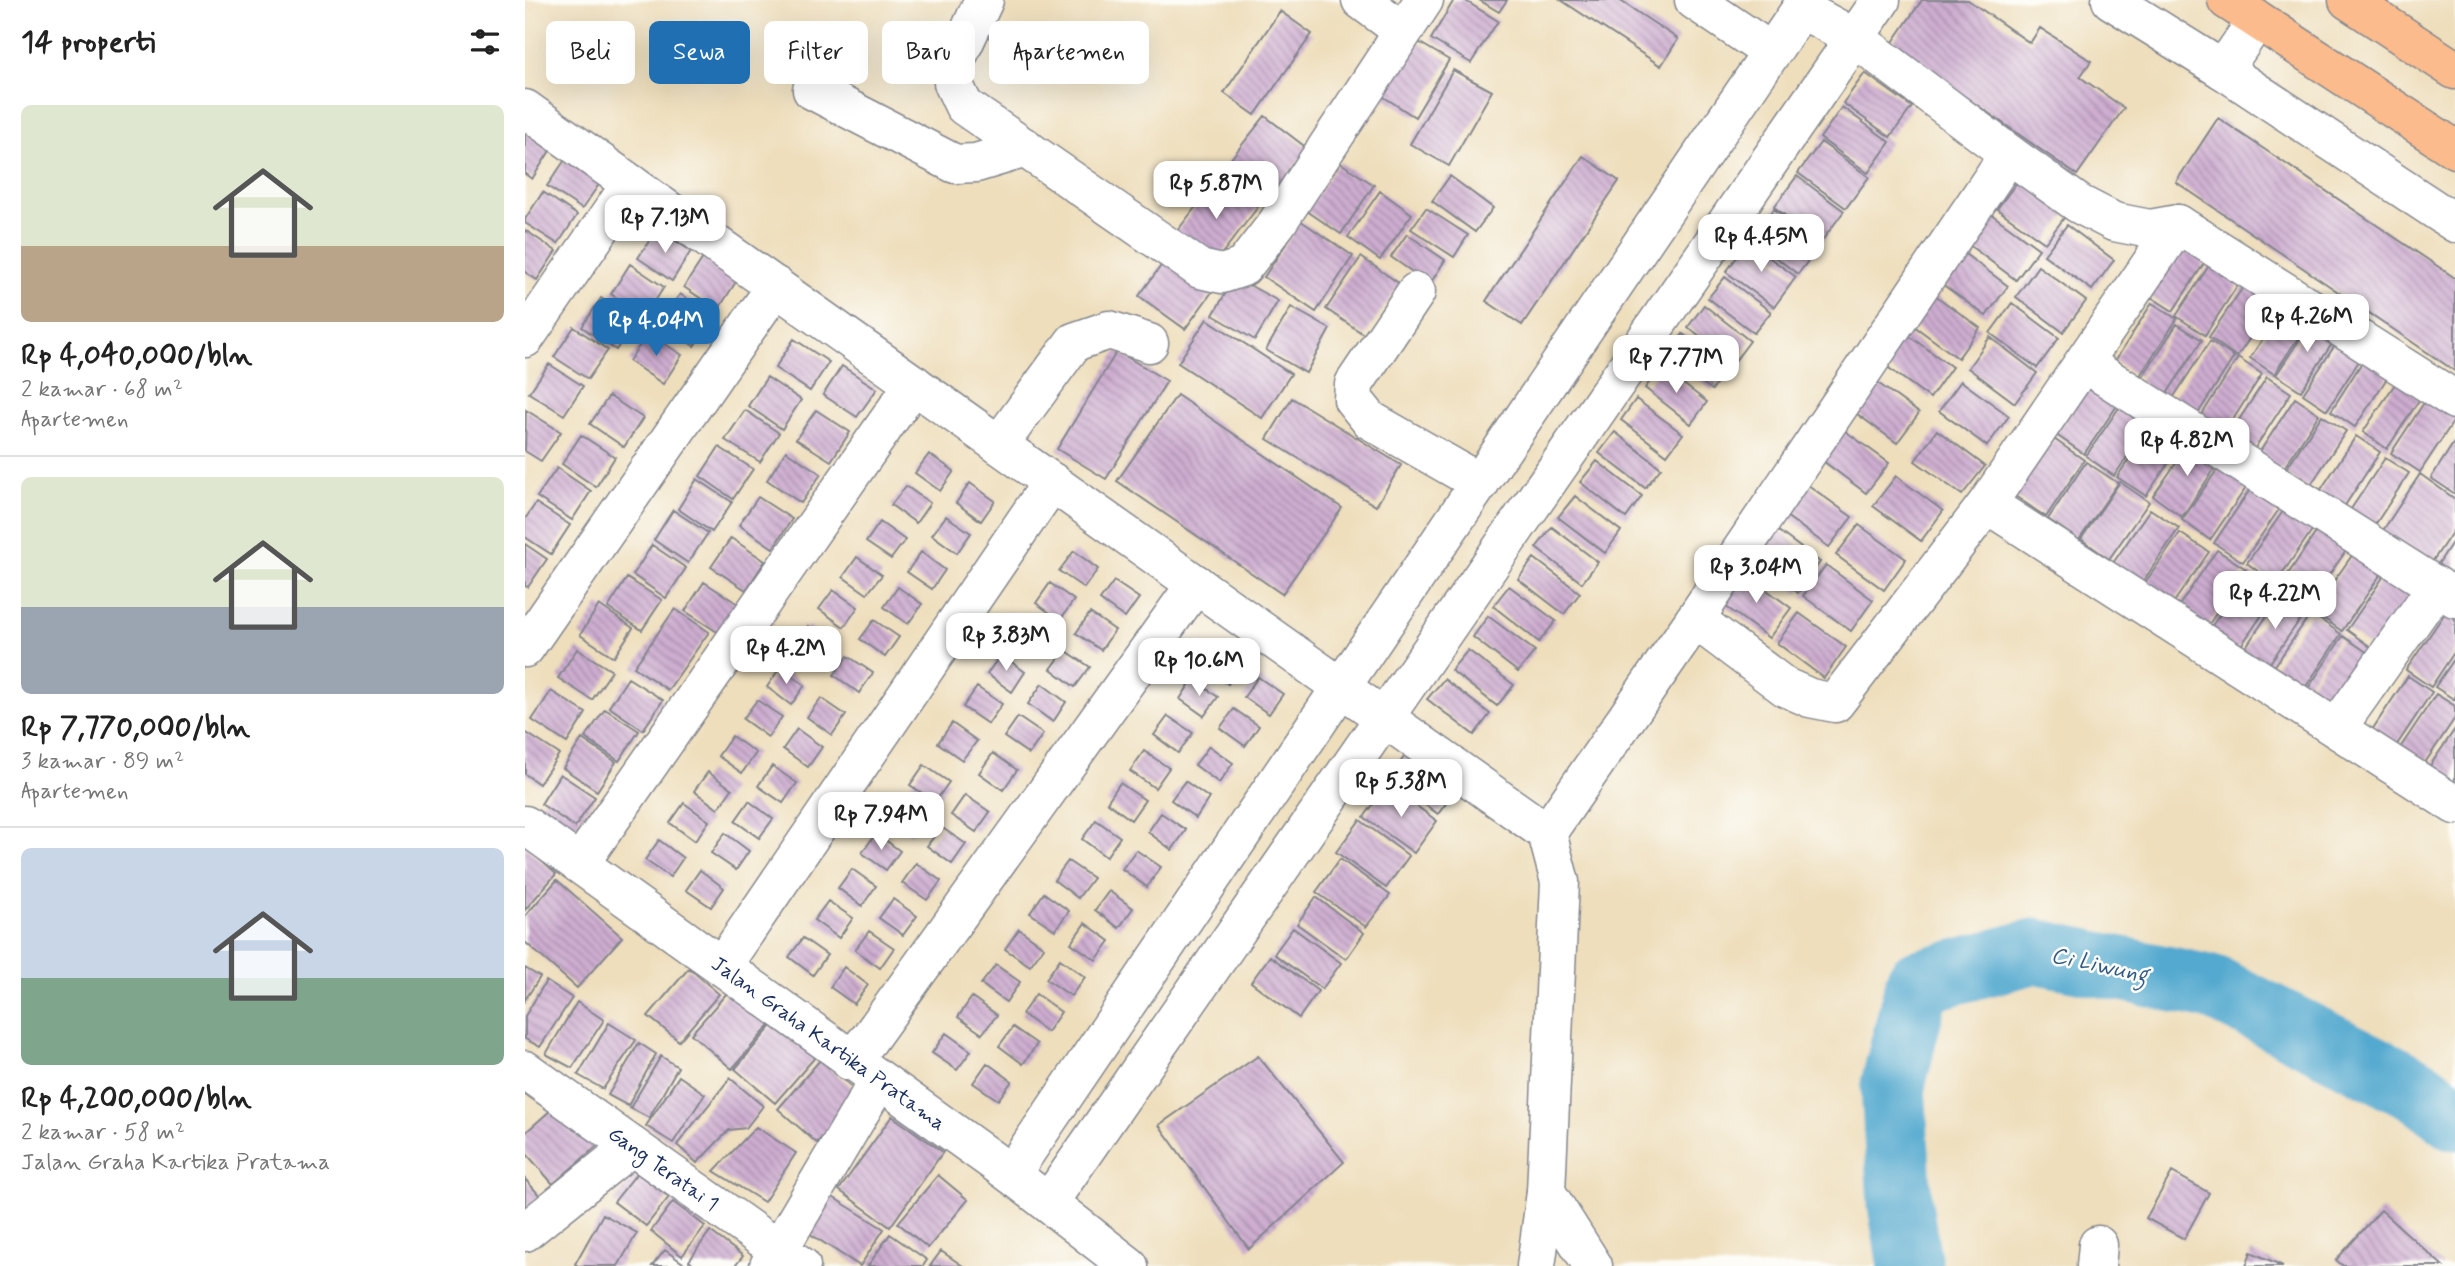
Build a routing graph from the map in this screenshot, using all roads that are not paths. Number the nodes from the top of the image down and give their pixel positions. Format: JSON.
{"nodes":[{"id":1,"x":984,"y":0,"type":"edge"},
{"id":2,"x":1361,"y":0,"type":"edge"},
{"id":3,"x":1694,"y":0,"type":"edge"},
{"id":4,"x":1881,"y":0,"type":"edge"},
{"id":5,"x":2111,"y":0,"type":"edge"},
{"id":6,"x":2348,"y":0,"type":"edge"},
{"id":7,"x":1804,"y":4,"type":"edge"},
{"id":8,"x":2251,"y":7,"type":"edge"},
{"id":9,"x":1413,"y":15,"type":"edge"},
{"id":10,"x":1854,"y":38,"type":"junction"},
{"id":11,"x":1771,"y":52,"type":"junction"},
{"id":12,"x":2455,"y":70,"type":"edge"},
{"id":13,"x":2224,"y":71,"type":"junction"},
{"id":14,"x":811,"y":90,"type":"dead end"},
{"id":15,"x":525,"y":109,"type":"edge"},
{"id":16,"x":1026,"y":148,"type":"junction"},
{"id":17,"x":2455,"y":149,"type":"edge"},
{"id":18,"x":2009,"y":154,"type":"junction"},
{"id":19,"x":631,"y":184,"type":"junction"},
{"id":20,"x":2455,"y":223,"type":"edge"},
{"id":21,"x":2178,"y":224,"type":"junction"},
{"id":22,"x":776,"y":286,"type":"junction"},
{"id":23,"x":1416,"y":292,"type":"dead end"},
{"id":24,"x":525,"y":338,"type":"edge"},
{"id":25,"x":1149,"y":344,"type":"dead end"},
{"id":26,"x":2084,"y":363,"type":"junction"},
{"id":27,"x":913,"y":384,"type":"junction"},
{"id":28,"x":2455,"y":400,"type":"edge"},
{"id":29,"x":997,"y":443,"type":"junction"},
{"id":30,"x":1052,"y":482,"type":"junction"},
{"id":31,"x":1480,"y":482,"type":"junction"},
{"id":32,"x":1987,"y":504,"type":"junction"},
{"id":33,"x":1196,"y":584,"type":"junction"},
{"id":34,"x":2446,"y":592,"type":"edge"},
{"id":35,"x":1695,"y":619,"type":"junction"},
{"id":36,"x":525,"y":648,"type":"edge"},
{"id":37,"x":1341,"y":687,"type":"junction"},
{"id":38,"x":1384,"y":718,"type":"junction"},
{"id":39,"x":2337,"y":728,"type":"junction"},
{"id":40,"x":2455,"y":805,"type":"edge"},
{"id":41,"x":525,"y":825,"type":"edge"},
{"id":42,"x":1547,"y":833,"type":"junction"},
{"id":43,"x":580,"y":863,"type":"junction"},
{"id":44,"x":722,"y":966,"type":"junction"},
{"id":45,"x":525,"y":1070,"type":"edge"},
{"id":46,"x":865,"y":1070,"type":"junction"},
{"id":47,"x":632,"y":1146,"type":"junction"},
{"id":48,"x":1011,"y":1174,"type":"junction"},
{"id":49,"x":1546,"y":1192,"type":"junction"},
{"id":50,"x":1049,"y":1202,"type":"junction"},
{"id":51,"x":525,"y":1232,"type":"edge"},
{"id":52,"x":783,"y":1261,"type":"edge"},
{"id":53,"x":1129,"y":1266,"type":"edge"},
{"id":54,"x":1536,"y":1266,"type":"edge"},
{"id":55,"x":1593,"y":1266,"type":"edge"}],
"edges":[{"from":1,"to":16,"type":"street"},
{"from":2,"to":9,"type":"street"},
{"from":3,"to":11,"type":"street"},
{"from":4,"to":10,"type":"street"},
{"from":5,"to":13,"type":"street"},
{"from":6,"to":12,"type":"main road"},
{"from":7,"to":10,"type":"street"},
{"from":7,"to":11,"type":"street"},
{"from":8,"to":13,"type":"street"},
{"from":8,"to":17,"type":"main road"},
{"from":9,"to":16,"type":"street"},
{"from":10,"to":18,"type":"street"},
{"from":10,"to":38,"type":"street"},
{"from":11,"to":31,"type":"street"},
{"from":13,"to":20,"type":"street"},
{"from":14,"to":16,"type":"street"},
{"from":15,"to":19,"type":"street"},
{"from":18,"to":21,"type":"street"},
{"from":18,"to":35,"type":"street"},
{"from":19,"to":22,"type":"street"},
{"from":19,"to":24,"type":"street"},
{"from":21,"to":26,"type":"street"},
{"from":21,"to":28,"type":"street"},
{"from":22,"to":27,"type":"street"},
{"from":22,"to":36,"type":"street"},
{"from":23,"to":31,"type":"street"},
{"from":25,"to":29,"type":"street"},
{"from":26,"to":32,"type":"street"},
{"from":26,"to":34,"type":"street"},
{"from":27,"to":29,"type":"street"},
{"from":27,"to":43,"type":"street"},
{"from":29,"to":30,"type":"street"},
{"from":30,"to":33,"type":"street"},
{"from":30,"to":44,"type":"street"},
{"from":31,"to":37,"type":"street"},
{"from":32,"to":35,"type":"street"},
{"from":32,"to":39,"type":"street"},
{"from":33,"to":37,"type":"street"},
{"from":33,"to":46,"type":"street"},
{"from":34,"to":39,"type":"street"},
{"from":35,"to":42,"type":"street"},
{"from":37,"to":38,"type":"street"},
{"from":37,"to":48,"type":"street"},
{"from":38,"to":42,"type":"street"},
{"from":38,"to":50,"type":"street"},
{"from":39,"to":40,"type":"street"},
{"from":41,"to":43,"type":"street","name":"Jalan Graha Kartika Pratama"},
{"from":42,"to":49,"type":"street"},
{"from":43,"to":44,"type":"street","name":"Jalan Graha Kartika Pratama"},
{"from":44,"to":46,"type":"street","name":"Jalan Graha Kartika Pratama"},
{"from":45,"to":47,"type":"street","name":"Gang Teratai 1"},
{"from":46,"to":48,"type":"street","name":"Jalan Graha Kartika Pratama"},
{"from":46,"to":52,"type":"street"},
{"from":47,"to":51,"type":"street"},
{"from":47,"to":52,"type":"street","name":"Gang Teratai 1"},
{"from":48,"to":50,"type":"street","name":"Jalan Graha Kartika Pratama"},
{"from":49,"to":54,"type":"street"},
{"from":49,"to":55,"type":"street"},
{"from":50,"to":53,"type":"street","name":"Jalan Graha Kartika Pratama"}]}
